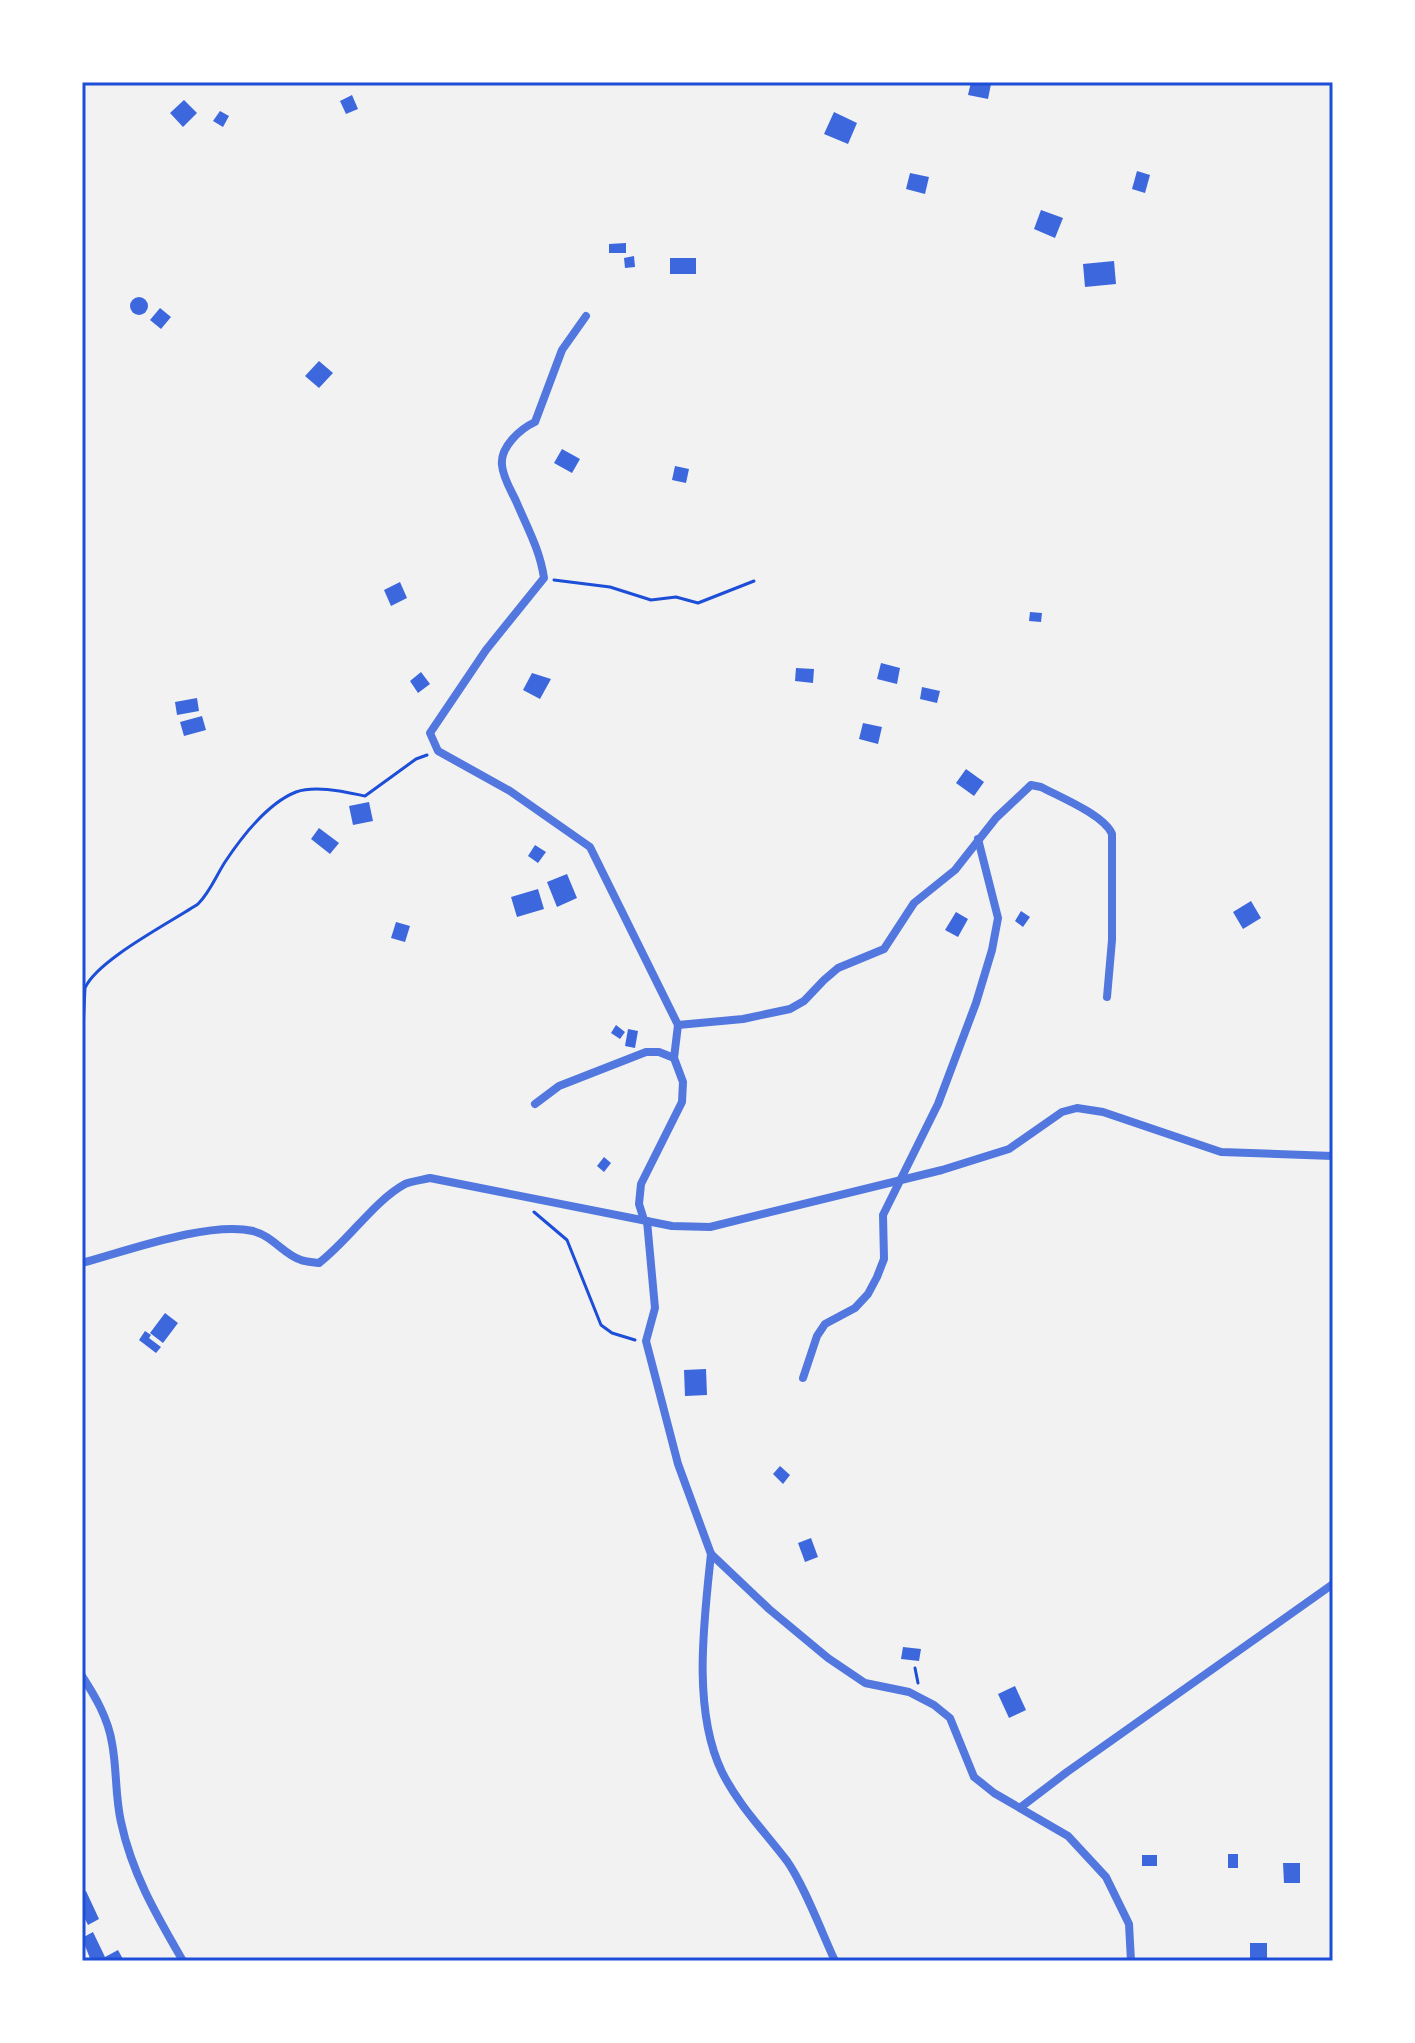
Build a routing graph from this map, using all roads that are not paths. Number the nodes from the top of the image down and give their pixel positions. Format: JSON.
{"nodes":[{"id":1,"x":586,"y":316,"type":"dead end"},
{"id":2,"x":978,"y":839,"type":"junction"},
{"id":3,"x":1107,"y":997,"type":"dead end"},
{"id":4,"x":678,"y":1025,"type":"junction"},
{"id":5,"x":674,"y":1058,"type":"junction"},
{"id":6,"x":535,"y":1104,"type":"dead end"},
{"id":7,"x":1333,"y":1156,"type":"edge"},
{"id":8,"x":902,"y":1179,"type":"junction"},
{"id":9,"x":646,"y":1220,"type":"junction"},
{"id":10,"x":82,"y":1263,"type":"edge"},
{"id":11,"x":803,"y":1378,"type":"dead end"},
{"id":12,"x":711,"y":1554,"type":"junction"},
{"id":13,"x":1333,"y":1584,"type":"edge"},
{"id":14,"x":82,"y":1676,"type":"edge"},
{"id":15,"x":1021,"y":1807,"type":"junction"},
{"id":16,"x":183,"y":1961,"type":"edge"},
{"id":17,"x":835,"y":1961,"type":"edge"},
{"id":18,"x":1131,"y":1961,"type":"edge"}],
"edges":[{"from":1,"to":4,"type":"street"},
{"from":2,"to":3,"type":"street"},
{"from":2,"to":4,"type":"street"},
{"from":2,"to":8,"type":"street"},
{"from":4,"to":5,"type":"street"},
{"from":5,"to":6,"type":"street"},
{"from":5,"to":9,"type":"street"},
{"from":7,"to":8,"type":"street"},
{"from":8,"to":9,"type":"street"},
{"from":8,"to":11,"type":"street"},
{"from":9,"to":10,"type":"street"},
{"from":9,"to":12,"type":"street"},
{"from":12,"to":15,"type":"street"},
{"from":12,"to":17,"type":"street"},
{"from":13,"to":15,"type":"street"},
{"from":14,"to":16,"type":"street"},
{"from":15,"to":18,"type":"street"}]}
